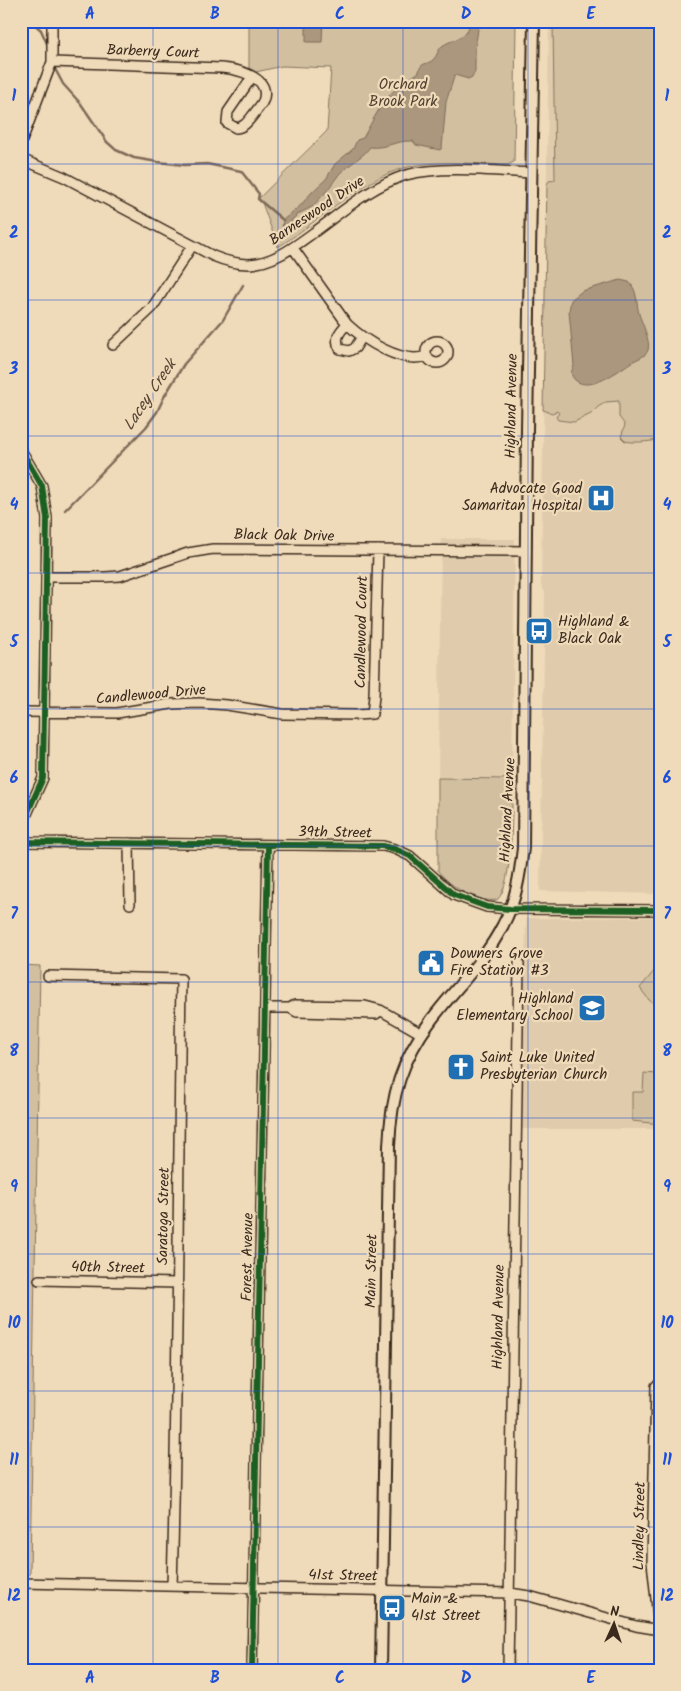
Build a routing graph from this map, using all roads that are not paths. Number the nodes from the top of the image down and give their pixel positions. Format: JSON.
{"nodes":[{"id":1,"x":52,"y":21,"type":"edge"},
{"id":2,"x":534,"y":21,"type":"edge"},
{"id":3,"x":52,"y":62,"type":"junction"},
{"id":4,"x":252,"y":77,"type":"junction"},
{"id":5,"x":21,"y":143,"type":"edge"},
{"id":6,"x":21,"y":160,"type":"edge"},
{"id":7,"x":531,"y":173,"type":"junction"},
{"id":8,"x":192,"y":246,"type":"junction"},
{"id":9,"x":293,"y":248,"type":"junction"},
{"id":10,"x":347,"y":324,"type":"junction"},
{"id":11,"x":362,"y":337,"type":"junction"},
{"id":12,"x":113,"y":345,"type":"dead end"},
{"id":13,"x":426,"y":356,"type":"dead end"},
{"id":14,"x":21,"y":450,"type":"edge"},
{"id":15,"x":378,"y":550,"type":"junction"},
{"id":16,"x":526,"y":551,"type":"junction"},
{"id":17,"x":46,"y":577,"type":"junction"},
{"id":18,"x":21,"y":712,"type":"edge"},
{"id":19,"x":44,"y":712,"type":"junction"},
{"id":20,"x":372,"y":714,"type":"joint"},
{"id":21,"x":21,"y":827,"type":"edge"},
{"id":22,"x":21,"y":842,"type":"edge"},
{"id":23,"x":130,"y":842,"type":"junction"},
{"id":24,"x":268,"y":845,"type":"junction"},
{"id":25,"x":130,"y":904,"type":"dead end"},
{"id":26,"x":510,"y":909,"type":"junction"},
{"id":27,"x":660,"y":910,"type":"edge"},
{"id":28,"x":519,"y":964,"type":"dead end"},
{"id":29,"x":48,"y":976,"type":"dead end"},
{"id":30,"x":265,"y":1008,"type":"junction"},
{"id":31,"x":422,"y":1034,"type":"junction"},
{"id":32,"x":39,"y":1280,"type":"dead end"},
{"id":33,"x":177,"y":1283,"type":"junction"},
{"id":34,"x":656,"y":1386,"type":"dead end"},
{"id":35,"x":21,"y":1582,"type":"edge"},
{"id":36,"x":172,"y":1586,"type":"junction"},
{"id":37,"x":254,"y":1588,"type":"junction"},
{"id":38,"x":381,"y":1591,"type":"junction"},
{"id":39,"x":510,"y":1593,"type":"junction"},
{"id":40,"x":660,"y":1632,"type":"edge"},
{"id":41,"x":252,"y":1670,"type":"edge"},
{"id":42,"x":381,"y":1670,"type":"edge"},
{"id":43,"x":508,"y":1670,"type":"edge"}],
"edges":[{"from":1,"to":3,"type":"street"},
{"from":2,"to":7,"type":"main road","name":"Highland Avenue"},
{"from":3,"to":4,"type":"street","name":"Barberry Court"},
{"from":3,"to":5,"type":"street"},
{"from":4,"to":4,"type":"street"},
{"from":6,"to":8,"type":"street","name":"Barneswood Drive"},
{"from":7,"to":9,"type":"street","name":"Barneswood Drive"},
{"from":7,"to":16,"type":"main road","name":"Highland Avenue"},
{"from":8,"to":9,"type":"street","name":"Barneswood Drive"},
{"from":8,"to":12,"type":"street"},
{"from":9,"to":10,"type":"street"},
{"from":10,"to":11,"type":"street"},
{"from":10,"to":11,"type":"street"},
{"from":11,"to":13,"type":"street"},
{"from":14,"to":17,"type":"street"},
{"from":15,"to":16,"type":"street","name":"Black Oak Drive"},
{"from":15,"to":17,"type":"street","name":"Black Oak Drive"},
{"from":15,"to":20,"type":"street","name":"Candlewood Court"},
{"from":16,"to":26,"type":"main road","name":"Highland Avenue"},
{"from":17,"to":19,"type":"street"},
{"from":18,"to":19,"type":"street","name":"Candlewood Drive"},
{"from":19,"to":20,"type":"street","name":"Candlewood Drive"},
{"from":19,"to":21,"type":"street"},
{"from":22,"to":23,"type":"street","name":"39th Street"},
{"from":23,"to":24,"type":"street","name":"39th Street"},
{"from":23,"to":25,"type":"street"},
{"from":24,"to":26,"type":"street","name":"39th Street"},
{"from":24,"to":30,"type":"street","name":"Forest Avenue"},
{"from":26,"to":27,"type":"street","name":"39th Street"},
{"from":26,"to":31,"type":"main road","name":"Main Street"},
{"from":28,"to":39,"type":"street","name":"Highland Avenue"},
{"from":29,"to":33,"type":"street","name":"Saratoga Street"},
{"from":30,"to":31,"type":"street"},
{"from":30,"to":37,"type":"street","name":"Forest Avenue"},
{"from":31,"to":38,"type":"main road","name":"Main Street"},
{"from":32,"to":33,"type":"street","name":"40th Street"},
{"from":33,"to":36,"type":"street","name":"Saratoga Street"},
{"from":34,"to":40,"type":"street","name":"Lindley Street"},
{"from":35,"to":36,"type":"street","name":"41st Street"},
{"from":36,"to":37,"type":"street","name":"41st Street"},
{"from":37,"to":38,"type":"street","name":"41st Street"},
{"from":37,"to":41,"type":"street","name":"Forest Avenue"},
{"from":38,"to":39,"type":"street","name":"41st Street"},
{"from":38,"to":42,"type":"main road","name":"Main Street"},
{"from":39,"to":40,"type":"street","name":"41st Street"},
{"from":39,"to":43,"type":"street","name":"Highland Avenue"}]}
